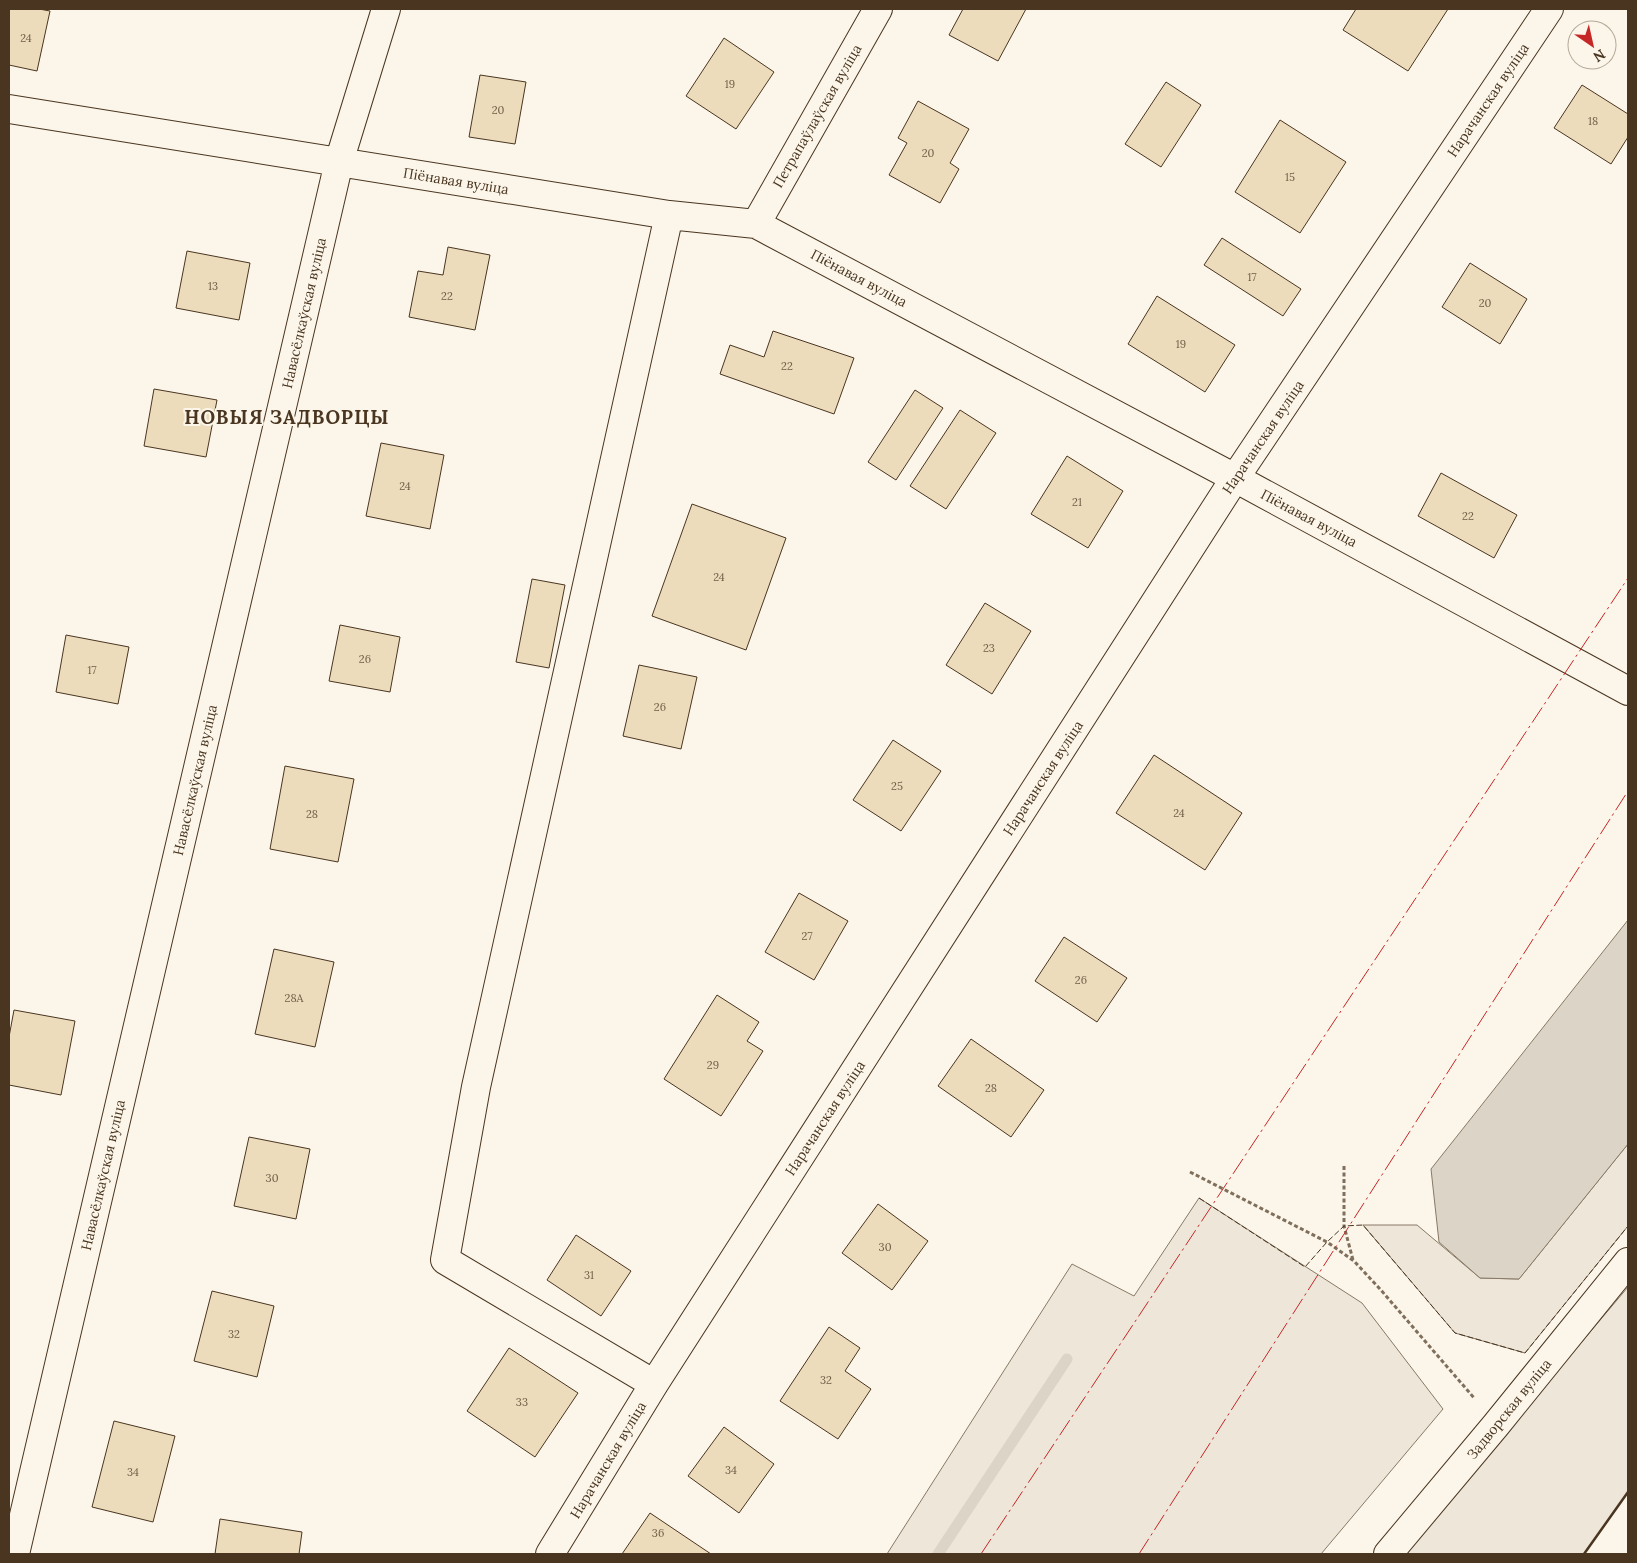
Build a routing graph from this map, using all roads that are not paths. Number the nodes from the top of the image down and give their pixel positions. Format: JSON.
{"nodes":[{"id":1,"x":386,"y":9,"type":"edge"},
{"id":2,"x":878,"y":9,"type":"edge"},
{"id":3,"x":1549,"y":9,"type":"edge"},
{"id":4,"x":9,"y":109,"type":"edge"},
{"id":5,"x":339,"y":162,"type":"junction"},
{"id":6,"x":670,"y":215,"type":"junction"},
{"id":7,"x":756,"y":224,"type":"junction"},
{"id":8,"x":1236,"y":478,"type":"junction"},
{"id":9,"x":1628,"y":691,"type":"edge"},
{"id":10,"x":1628,"y":1262,"type":"edge"},
{"id":11,"x":654,"y":1384,"type":"junction"},
{"id":12,"x":15,"y":1554,"type":"edge"},
{"id":13,"x":550,"y":1554,"type":"edge"},
{"id":14,"x":1388,"y":1554,"type":"edge"}],
"edges":[{"from":1,"to":5,"type":"street","name":"Навасёлкаўская вуліца"},
{"from":2,"to":7,"type":"street","name":"Петрапаўлаўская вуліца"},
{"from":3,"to":8,"type":"street","name":"Нарачанская вуліца"},
{"from":4,"to":5,"type":"street","name":"Піёнавая вуліца"},
{"from":5,"to":6,"type":"street","name":"Піёнавая вуліца"},
{"from":5,"to":12,"type":"street","name":"Навасёлкаўская вуліца"},
{"from":6,"to":7,"type":"street","name":"Піёнавая вуліца"},
{"from":6,"to":11,"type":"street"},
{"from":7,"to":8,"type":"street","name":"Піёнавая вуліца"},
{"from":8,"to":9,"type":"street","name":"Піёнавая вуліца"},
{"from":8,"to":11,"type":"street","name":"Нарачанская вуліца"},
{"from":10,"to":14,"type":"street","name":"Задворская вуліца"},
{"from":11,"to":13,"type":"street","name":"Нарачанская вуліца"}]}
